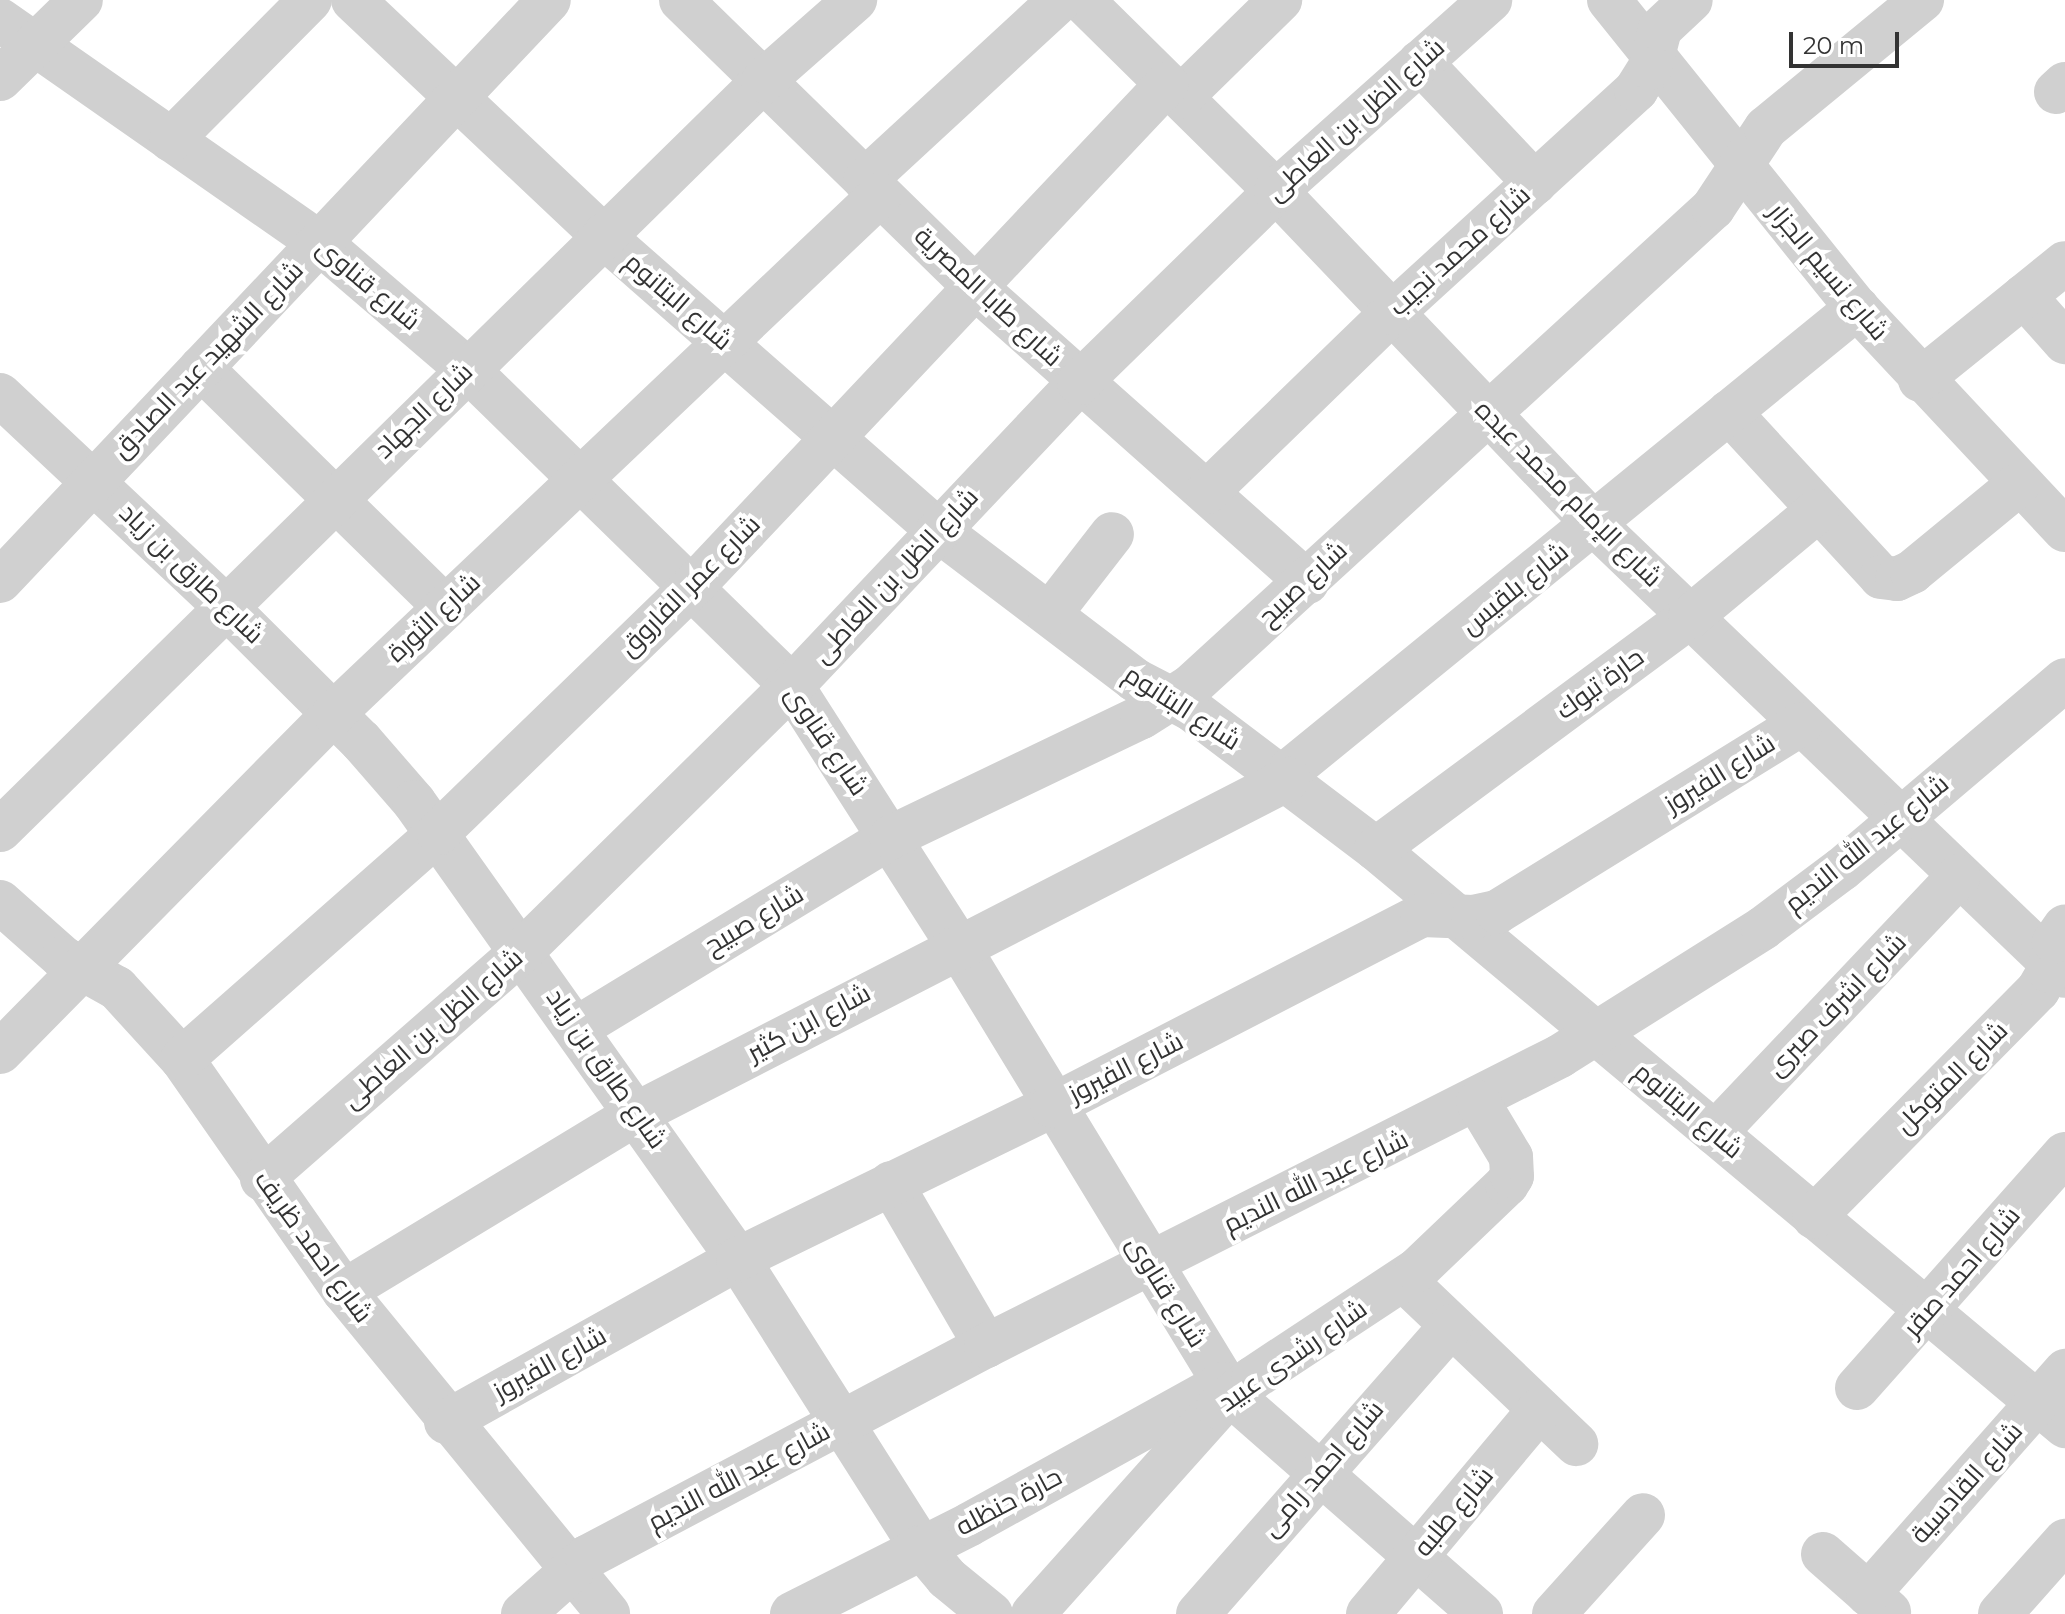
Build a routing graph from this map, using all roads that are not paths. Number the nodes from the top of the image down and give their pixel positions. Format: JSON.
{"nodes":[{"id":1,"x":81,"y":0,"type":"edge"},
{"id":2,"x":310,"y":0,"type":"edge"},
{"id":3,"x":353,"y":0,"type":"edge"},
{"id":4,"x":549,"y":0,"type":"edge"},
{"id":5,"x":681,"y":0,"type":"edge"},
{"id":6,"x":855,"y":0,"type":"edge"},
{"id":7,"x":1060,"y":0,"type":"edge"},
{"id":8,"x":1082,"y":0,"type":"edge"},
{"id":9,"x":1280,"y":0,"type":"edge"},
{"id":10,"x":1490,"y":0,"type":"edge"},
{"id":11,"x":1609,"y":0,"type":"edge"},
{"id":12,"x":1691,"y":0,"type":"edge"},
{"id":13,"x":1922,"y":0,"type":"edge"},
{"id":14,"x":0,"y":20,"type":"edge"},
{"id":15,"x":34,"y":45,"type":"junction"},
{"id":16,"x":1653,"y":56,"type":"junction"},
{"id":17,"x":1420,"y":62,"type":"junction"},
{"id":18,"x":0,"y":79,"type":"edge"},
{"id":19,"x":763,"y":81,"type":"junction"},
{"id":20,"x":1174,"y":90,"type":"junction"},
{"id":21,"x":454,"y":100,"type":"junction"},
{"id":22,"x":171,"y":140,"type":"junction"},
{"id":23,"x":1741,"y":169,"type":"junction"},
{"id":24,"x":1535,"y":183,"type":"junction"},
{"id":25,"x":872,"y":188,"type":"junction"},
{"id":26,"x":1276,"y":191,"type":"junction"},
{"id":27,"x":603,"y":236,"type":"junction"},
{"id":28,"x":320,"y":243,"type":"junction"},
{"id":29,"x":2065,"y":263,"type":"edge"},
{"id":30,"x":976,"y":288,"type":"junction"},
{"id":31,"x":2024,"y":296,"type":"junction"},
{"id":32,"x":1857,"y":308,"type":"junction"},
{"id":33,"x":1392,"y":313,"type":"junction"},
{"id":34,"x":2065,"y":342,"type":"edge"},
{"id":35,"x":725,"y":343,"type":"junction"},
{"id":36,"x":201,"y":368,"type":"junction"},
{"id":37,"x":467,"y":369,"type":"junction"},
{"id":38,"x":1920,"y":380,"type":"junction"},
{"id":39,"x":1079,"y":383,"type":"junction"},
{"id":40,"x":0,"y":395,"type":"edge"},
{"id":41,"x":1729,"y":412,"type":"junction"},
{"id":42,"x":1487,"y":413,"type":"junction"},
{"id":43,"x":833,"y":437,"type":"junction"},
{"id":44,"x":94,"y":479,"type":"junction"},
{"id":45,"x":582,"y":480,"type":"junction"},
{"id":46,"x":2018,"y":485,"type":"junction"},
{"id":47,"x":1207,"y":492,"type":"junction"},
{"id":48,"x":334,"y":499,"type":"junction"},
{"id":49,"x":1817,"y":511,"type":"junction"},
{"id":50,"x":1595,"y":525,"type":"junction"},
{"id":51,"x":2065,"y":530,"type":"edge"},
{"id":52,"x":939,"y":531,"type":"junction"},
{"id":53,"x":1112,"y":534,"type":"dead end"},
{"id":54,"x":0,"y":581,"type":"edge"},
{"id":55,"x":1307,"y":582,"type":"junction"},
{"id":56,"x":694,"y":585,"type":"junction"},
{"id":57,"x":225,"y":606,"type":"junction"},
{"id":58,"x":445,"y":607,"type":"junction"},
{"id":59,"x":1050,"y":614,"type":"junction"},
{"id":60,"x":1690,"y":617,"type":"junction"},
{"id":61,"x":2065,"y":680,"type":"edge"},
{"id":62,"x":792,"y":686,"type":"junction"},
{"id":63,"x":1173,"y":699,"type":"junction"},
{"id":64,"x":334,"y":713,"type":"junction"},
{"id":65,"x":1801,"y":724,"type":"junction"},
{"id":66,"x":1286,"y":778,"type":"junction"},
{"id":67,"x":1900,"y":820,"type":"junction"},
{"id":68,"x":0,"y":830,"type":"edge"},
{"id":69,"x":438,"y":833,"type":"junction"},
{"id":70,"x":891,"y":837,"type":"junction"},
{"id":71,"x":1376,"y":849,"type":"junction"},
{"id":72,"x":1959,"y":876,"type":"junction"},
{"id":73,"x":0,"y":902,"type":"edge"},
{"id":74,"x":1461,"y":917,"type":"junction"},
{"id":75,"x":958,"y":946,"type":"junction"},
{"id":76,"x":522,"y":951,"type":"junction"},
{"id":77,"x":2060,"y":955,"type":"edge"},
{"id":78,"x":81,"y":968,"type":"junction"},
{"id":79,"x":577,"y":1028,"type":"junction"},
{"id":80,"x":1596,"y":1034,"type":"junction"},
{"id":81,"x":0,"y":1052,"type":"edge"},
{"id":82,"x":182,"y":1059,"type":"junction"},
{"id":83,"x":1478,"y":1102,"type":"junction"},
{"id":84,"x":1052,"y":1106,"type":"junction"},
{"id":85,"x":638,"y":1113,"type":"junction"},
{"id":86,"x":1715,"y":1133,"type":"junction"},
{"id":87,"x":2065,"y":1154,"type":"edge"},
{"id":88,"x":262,"y":1179,"type":"junction"},
{"id":89,"x":891,"y":1183,"type":"junction"},
{"id":90,"x":1814,"y":1217,"type":"junction"},
{"id":91,"x":738,"y":1259,"type":"junction"},
{"id":92,"x":1148,"y":1265,"type":"junction"},
{"id":93,"x":1404,"y":1280,"type":"junction"},
{"id":94,"x":344,"y":1291,"type":"junction"},
{"id":95,"x":1928,"y":1313,"type":"junction"},
{"id":96,"x":1451,"y":1326,"type":"junction"},
{"id":97,"x":986,"y":1346,"type":"junction"},
{"id":98,"x":2065,"y":1371,"type":"edge"},
{"id":99,"x":1857,"y":1388,"type":"dead end"},
{"id":100,"x":1227,"y":1390,"type":"junction"},
{"id":101,"x":1539,"y":1410,"type":"junction"},
{"id":102,"x":2051,"y":1415,"type":"edge"},
{"id":103,"x":446,"y":1422,"type":"junction"},
{"id":104,"x":843,"y":1422,"type":"junction"},
{"id":105,"x":1576,"y":1444,"type":"dead end"},
{"id":106,"x":1318,"y":1472,"type":"junction"},
{"id":107,"x":1643,"y":1515,"type":"dead end"},
{"id":108,"x":2065,"y":1541,"type":"edge"},
{"id":109,"x":921,"y":1547,"type":"junction"},
{"id":110,"x":1823,"y":1554,"type":"dead end"},
{"id":111,"x":1416,"y":1558,"type":"junction"},
{"id":112,"x":568,"y":1570,"type":"junction"},
{"id":113,"x":1879,"y":1604,"type":"edge"},
{"id":114,"x":523,"y":1614,"type":"edge"},
{"id":115,"x":608,"y":1614,"type":"edge"},
{"id":116,"x":792,"y":1614,"type":"edge"},
{"id":117,"x":991,"y":1614,"type":"edge"},
{"id":118,"x":1033,"y":1614,"type":"edge"},
{"id":119,"x":1198,"y":1614,"type":"edge"},
{"id":120,"x":1368,"y":1614,"type":"edge"},
{"id":121,"x":1481,"y":1614,"type":"edge"},
{"id":122,"x":1554,"y":1614,"type":"edge"},
{"id":123,"x":2000,"y":1614,"type":"edge"}],
"edges":[{"from":1,"to":15,"type":"street"},
{"from":2,"to":22,"type":"street"},
{"from":3,"to":21,"type":"street","name":"شارع البتانوم"},
{"from":4,"to":21,"type":"street","name":"شارع الشهيد عبد الصادق"},
{"from":5,"to":19,"type":"street","name":"شارع طابا المصرية"},
{"from":6,"to":19,"type":"street","name":"شارع الجهاد"},
{"from":7,"to":25,"type":"street","name":"شارع الثورة"},
{"from":8,"to":20,"type":"street","name":"شارع الإمام محمد عبده"},
{"from":9,"to":20,"type":"street","name":"شارع عمر الفاروق"},
{"from":10,"to":17,"type":"street","name":"شارع الظل بن العاطى"},
{"from":11,"to":16,"type":"street","name":"شارع نسيم الجزار"},
{"from":12,"to":16,"type":"street","name":"شارع محمد نجيب"},
{"from":13,"to":23,"type":"street","name":"شارع صبيح"},
{"from":14,"to":15,"type":"street","name":"شارع قناوى"},
{"from":15,"to":18,"type":"street"},
{"from":15,"to":22,"type":"street","name":"شارع قناوى"},
{"from":16,"to":23,"type":"street","name":"شارع نسيم الجزار"},
{"from":16,"to":24,"type":"street","name":"شارع محمد نجيب"},
{"from":17,"to":24,"type":"street"},
{"from":17,"to":26,"type":"street","name":"شارع الظل بن العاطى"},
{"from":19,"to":25,"type":"street","name":"شارع طابا المصرية"},
{"from":19,"to":27,"type":"street","name":"شارع الجهاد"},
{"from":20,"to":26,"type":"street","name":"شارع الإمام محمد عبده"},
{"from":20,"to":30,"type":"street","name":"شارع عمر الفاروق"},
{"from":21,"to":27,"type":"street","name":"شارع البتانوم"},
{"from":21,"to":28,"type":"street","name":"شارع الشهيد عبد الصادق"},
{"from":22,"to":28,"type":"street","name":"شارع قناوى"},
{"from":23,"to":32,"type":"street","name":"شارع نسيم الجزار"},
{"from":23,"to":42,"type":"street","name":"شارع صبيح"},
{"from":24,"to":33,"type":"street","name":"شارع محمد نجيب"},
{"from":25,"to":30,"type":"street","name":"شارع طابا المصرية"},
{"from":25,"to":35,"type":"street","name":"شارع الثورة"},
{"from":26,"to":33,"type":"street","name":"شارع الإمام محمد عبده"},
{"from":26,"to":39,"type":"street","name":"شارع الظل بن العاطى"},
{"from":27,"to":35,"type":"street","name":"شارع البتانوم"},
{"from":27,"to":37,"type":"street","name":"شارع الجهاد"},
{"from":28,"to":36,"type":"street","name":"شارع الشهيد عبد الصادق"},
{"from":28,"to":37,"type":"street","name":"شارع قناوى"},
{"from":29,"to":31,"type":"street"},
{"from":30,"to":39,"type":"street","name":"شارع طابا المصرية"},
{"from":30,"to":43,"type":"street","name":"شارع عمر الفاروق"},
{"from":31,"to":34,"type":"street"},
{"from":31,"to":38,"type":"street"},
{"from":32,"to":38,"type":"street","name":"شارع نسيم الجزار"},
{"from":32,"to":41,"type":"street","name":"شارع بلقيس"},
{"from":33,"to":42,"type":"street","name":"شارع الإمام محمد عبده"},
{"from":33,"to":47,"type":"street","name":"شارع محمد نجيب"},
{"from":35,"to":43,"type":"street","name":"شارع البتانوم"},
{"from":35,"to":45,"type":"street","name":"شارع الثورة"},
{"from":36,"to":44,"type":"street","name":"شارع الشهيد عبد الصادق"},
{"from":36,"to":48,"type":"street"},
{"from":37,"to":45,"type":"street","name":"شارع قناوى"},
{"from":37,"to":48,"type":"street","name":"شارع الجهاد"},
{"from":38,"to":46,"type":"street","name":"شارع نسيم الجزار"},
{"from":39,"to":47,"type":"street","name":"شارع طابا المصرية"},
{"from":39,"to":52,"type":"street","name":"شارع الظل بن العاطى"},
{"from":40,"to":44,"type":"street","name":"شارع طارق بن زياد"},
{"from":41,"to":49,"type":"street"},
{"from":41,"to":50,"type":"street","name":"شارع بلقيس"},
{"from":42,"to":50,"type":"street","name":"شارع الإمام محمد عبده"},
{"from":42,"to":55,"type":"street","name":"شارع صبيح"},
{"from":43,"to":52,"type":"street","name":"شارع البتانوم"},
{"from":43,"to":56,"type":"street","name":"شارع عمر الفاروق"},
{"from":44,"to":54,"type":"street","name":"شارع الشهيد عبد الصادق"},
{"from":44,"to":57,"type":"street","name":"شارع طارق بن زياد"},
{"from":45,"to":56,"type":"street","name":"شارع قناوى"},
{"from":45,"to":58,"type":"street","name":"شارع الثورة"},
{"from":46,"to":49,"type":"street"},
{"from":46,"to":51,"type":"street","name":"شارع نسيم الجزار"},
{"from":47,"to":55,"type":"street","name":"شارع طابا المصرية"},
{"from":48,"to":57,"type":"street","name":"شارع الجهاد"},
{"from":48,"to":58,"type":"street"},
{"from":49,"to":60,"type":"street","name":"حارة تبوك"},
{"from":50,"to":60,"type":"street","name":"شارع الإمام محمد عبده"},
{"from":50,"to":66,"type":"street","name":"شارع بلقيس"},
{"from":52,"to":59,"type":"street","name":"شارع البتانوم"},
{"from":52,"to":62,"type":"street","name":"شارع الظل بن العاطى"},
{"from":53,"to":59,"type":"street"},
{"from":55,"to":63,"type":"street","name":"شارع صبيح"},
{"from":56,"to":62,"type":"street","name":"شارع قناوى"},
{"from":56,"to":69,"type":"street","name":"شارع عمر الفاروق"},
{"from":57,"to":64,"type":"street","name":"شارع طارق بن زياد"},
{"from":57,"to":68,"type":"street","name":"شارع الجهاد"},
{"from":58,"to":64,"type":"street","name":"شارع الثورة"},
{"from":59,"to":63,"type":"street","name":"شارع البتانوم"},
{"from":60,"to":65,"type":"street","name":"شارع الإمام محمد عبده"},
{"from":60,"to":71,"type":"street","name":"حارة تبوك"},
{"from":61,"to":67,"type":"street","name":"شارع عبد الله النديم"},
{"from":62,"to":70,"type":"street","name":"شارع قناوى"},
{"from":62,"to":76,"type":"street","name":"شارع الظل بن العاطى"},
{"from":63,"to":66,"type":"street","name":"شارع البتانوم"},
{"from":63,"to":70,"type":"street","name":"شارع صبيح"},
{"from":64,"to":69,"type":"street","name":"شارع طارق بن زياد"},
{"from":64,"to":78,"type":"street","name":"شارع الثورة"},
{"from":65,"to":67,"type":"street","name":"شارع الإمام محمد عبده"},
{"from":65,"to":74,"type":"street","name":"شارع الفيروز"},
{"from":66,"to":71,"type":"street","name":"شارع البتانوم"},
{"from":66,"to":75,"type":"street","name":"شارع ابن كثير"},
{"from":67,"to":72,"type":"street","name":"شارع الإمام محمد عبده"},
{"from":67,"to":80,"type":"street","name":"شارع عبد الله النديم"},
{"from":69,"to":76,"type":"street","name":"شارع طارق بن زياد"},
{"from":69,"to":82,"type":"street","name":"شارع عمر الفاروق"},
{"from":70,"to":75,"type":"street","name":"شارع قناوى"},
{"from":70,"to":79,"type":"street","name":"شارع صبيح"},
{"from":71,"to":74,"type":"street","name":"شارع البتانوم"},
{"from":72,"to":77,"type":"street","name":"شارع الإمام محمد عبده"},
{"from":72,"to":86,"type":"street","name":"شارع اشرف صبرى"},
{"from":73,"to":78,"type":"street","name":"شارع احمد ظريف"},
{"from":74,"to":80,"type":"street","name":"شارع البتانوم"},
{"from":74,"to":84,"type":"street","name":"شارع الفيروز"},
{"from":75,"to":84,"type":"street","name":"شارع قناوى"},
{"from":75,"to":85,"type":"street","name":"شارع ابن كثير"},
{"from":76,"to":79,"type":"street","name":"شارع طارق بن زياد"},
{"from":76,"to":88,"type":"street","name":"شارع الظل بن العاطى"},
{"from":77,"to":90,"type":"street","name":"شارع المتوكل"},
{"from":78,"to":81,"type":"street","name":"شارع الثورة"},
{"from":78,"to":82,"type":"street","name":"شارع احمد ظريف"},
{"from":79,"to":85,"type":"street","name":"شارع طارق بن زياد"},
{"from":80,"to":83,"type":"street","name":"شارع عبد الله النديم"},
{"from":80,"to":86,"type":"street","name":"شارع البتانوم"},
{"from":82,"to":88,"type":"street","name":"شارع احمد ظريف"},
{"from":83,"to":92,"type":"street","name":"شارع عبد الله النديم"},
{"from":83,"to":93,"type":"street","name":"شارع رشدى عبيد"},
{"from":84,"to":89,"type":"street","name":"شارع الفيروز"},
{"from":84,"to":92,"type":"street","name":"شارع قناوى"},
{"from":85,"to":91,"type":"street","name":"شارع طارق بن زياد"},
{"from":85,"to":94,"type":"street","name":"شارع ابن كثير"},
{"from":86,"to":90,"type":"street","name":"شارع البتانوم"},
{"from":87,"to":95,"type":"street","name":"شارع احمد صقر"},
{"from":88,"to":94,"type":"street","name":"شارع احمد ظريف"},
{"from":89,"to":91,"type":"street","name":"شارع الفيروز"},
{"from":89,"to":97,"type":"street"},
{"from":90,"to":95,"type":"street","name":"شارع البتانوم"},
{"from":91,"to":103,"type":"street","name":"شارع الفيروز"},
{"from":91,"to":104,"type":"street","name":"شارع طارق بن زياد"},
{"from":92,"to":97,"type":"street","name":"شارع عبد الله النديم"},
{"from":92,"to":100,"type":"street","name":"شارع قناوى"},
{"from":93,"to":96,"type":"street"},
{"from":93,"to":100,"type":"street","name":"شارع رشدى عبيد"},
{"from":94,"to":103,"type":"street","name":"شارع احمد ظريف"},
{"from":95,"to":99,"type":"street","name":"شارع احمد صقر"},
{"from":95,"to":102,"type":"street","name":"شارع البتانوم"},
{"from":96,"to":101,"type":"street"},
{"from":96,"to":106,"type":"street","name":"شارع احمد رامى"},
{"from":97,"to":104,"type":"street","name":"شارع عبد الله النديم"},
{"from":98,"to":102,"type":"street","name":"شارع القادسية"},
{"from":100,"to":106,"type":"street","name":"شارع قناوى"},
{"from":100,"to":109,"type":"street","name":"حارة حنظله"},
{"from":100,"to":118,"type":"street","name":"شارع رشدى عبيد"},
{"from":101,"to":105,"type":"street"},
{"from":101,"to":111,"type":"street","name":"شارع طلبه"},
{"from":102,"to":113,"type":"street","name":"شارع القادسية"},
{"from":103,"to":112,"type":"street","name":"شارع احمد ظريف"},
{"from":104,"to":109,"type":"street","name":"شارع طارق بن زياد"},
{"from":104,"to":112,"type":"street","name":"شارع عبد الله النديم"},
{"from":106,"to":111,"type":"street","name":"شارع قناوى"},
{"from":106,"to":119,"type":"street","name":"شارع احمد رامى"},
{"from":107,"to":122,"type":"street"},
{"from":108,"to":123,"type":"street"},
{"from":109,"to":116,"type":"street","name":"حارة حنظله"},
{"from":109,"to":117,"type":"street","name":"شارع طارق بن زياد"},
{"from":110,"to":113,"type":"street","name":"شارع القادسية"},
{"from":111,"to":120,"type":"street","name":"شارع طلبه"},
{"from":111,"to":121,"type":"street","name":"شارع قناوى"},
{"from":112,"to":114,"type":"street","name":"شارع عبد الله النديم"},
{"from":112,"to":115,"type":"street","name":"شارع احمد ظريف"}]}
